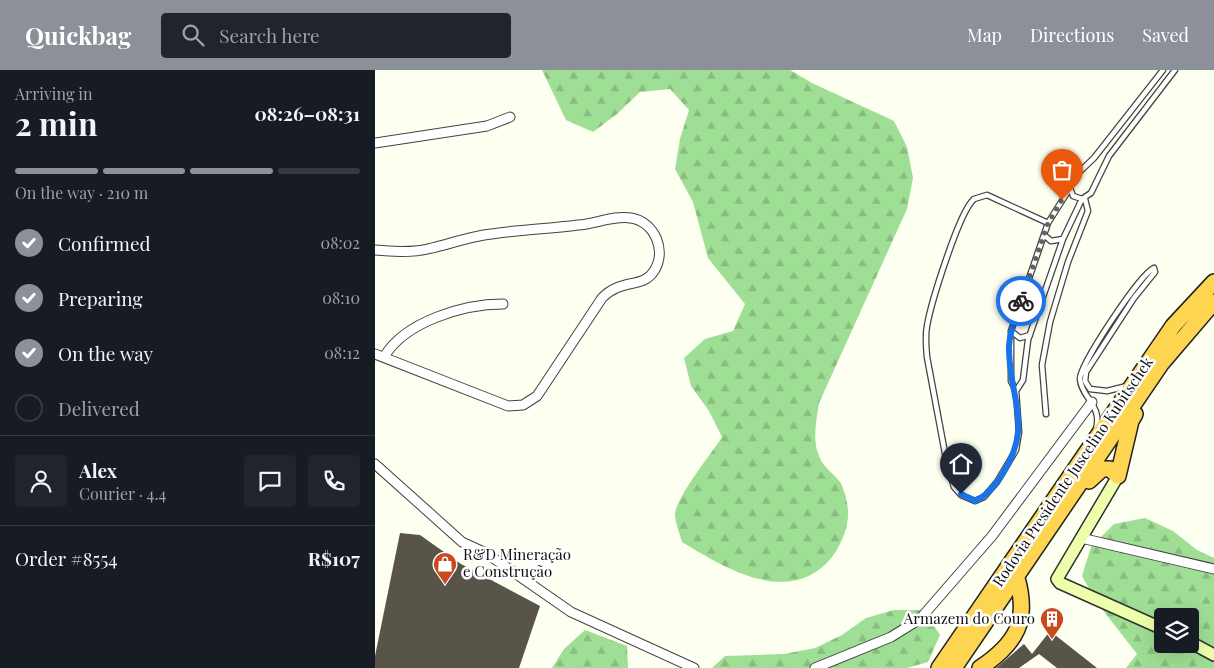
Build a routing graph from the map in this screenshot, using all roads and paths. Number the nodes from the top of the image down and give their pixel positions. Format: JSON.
{"nodes":[{"id":1,"x":1163,"y":70,"type":"edge"},
{"id":2,"x":1175,"y":70,"type":"edge"},
{"id":3,"x":510,"y":116,"type":"dead end"},
{"id":4,"x":375,"y":142,"type":"edge"},
{"id":5,"x":1069,"y":188,"type":"junction"},
{"id":6,"x":1084,"y":199,"type":"junction"},
{"id":7,"x":1048,"y":223,"type":"junction"},
{"id":8,"x":1044,"y":235,"type":"junction"},
{"id":9,"x":1063,"y":239,"type":"junction"},
{"id":10,"x":375,"y":250,"type":"edge"},
{"id":11,"x":1214,"y":276,"type":"edge"},
{"id":12,"x":1214,"y":282,"type":"edge"},
{"id":13,"x":1214,"y":302,"type":"edge"},
{"id":14,"x":503,"y":304,"type":"dead end"},
{"id":15,"x":1191,"y":305,"type":"junction"},
{"id":16,"x":1011,"y":331,"type":"junction"},
{"id":17,"x":1030,"y":335,"type":"junction"},
{"id":18,"x":379,"y":355,"type":"edge"},
{"id":19,"x":1161,"y":364,"type":"junction"},
{"id":20,"x":1132,"y":383,"type":"junction"},
{"id":21,"x":1090,"y":389,"type":"junction"},
{"id":22,"x":1016,"y":391,"type":"junction"},
{"id":23,"x":1090,"y":398,"type":"junction"},
{"id":24,"x":1046,"y":414,"type":"dead end"},
{"id":25,"x":1089,"y":450,"type":"junction"},
{"id":26,"x":375,"y":464,"type":"edge"},
{"id":27,"x":1119,"y":476,"type":"junction"},
{"id":28,"x":1053,"y":525,"type":"junction"},
{"id":29,"x":1081,"y":538,"type":"junction"},
{"id":30,"x":1214,"y":570,"type":"edge"},
{"id":31,"x":1017,"y":578,"type":"junction"},
{"id":32,"x":1154,"y":625,"type":"edge"},
{"id":33,"x":1199,"y":647,"type":"edge"},
{"id":34,"x":1214,"y":655,"type":"edge"},
{"id":35,"x":694,"y":668,"type":"edge"},
{"id":36,"x":815,"y":668,"type":"edge"},
{"id":37,"x":939,"y":668,"type":"edge"},
{"id":38,"x":954,"y":668,"type":"edge"},
{"id":39,"x":980,"y":668,"type":"edge"}],
"edges":[{"from":1,"to":5,"type":"lane"},
{"from":2,"to":6,"type":"lane"},
{"from":3,"to":4,"type":"street"},
{"from":5,"to":6,"type":"lane"},
{"from":5,"to":7,"type":"lane"},
{"from":6,"to":9,"type":"lane"},
{"from":6,"to":24,"type":"lane"},
{"from":7,"to":8,"type":"lane"},
{"from":7,"to":22,"type":"lane"},
{"from":8,"to":9,"type":"lane"},
{"from":8,"to":16,"type":"lane"},
{"from":9,"to":17,"type":"lane"},
{"from":10,"to":18,"type":"street"},
{"from":11,"to":15,"type":"highway"},
{"from":12,"to":15,"type":"highway","name":"Rodovia Presidente Juscelino Kubitschek"},
{"from":13,"to":19,"type":"highway","name":"Rodovia Presidente Juscelino Kubitschek"},
{"from":14,"to":18,"type":"street"},
{"from":15,"to":20,"type":"highway","name":"Rodovia Presidente Juscelino Kubitschek"},
{"from":16,"to":17,"type":"lane"},
{"from":16,"to":22,"type":"lane"},
{"from":17,"to":22,"type":"lane"},
{"from":19,"to":27,"type":"highway"},
{"from":19,"to":28,"type":"highway","name":"Rodovia Presidente Juscelino Kubitschek"},
{"from":20,"to":21,"type":"lane"},
{"from":20,"to":25,"type":"highway","name":"Rodovia Presidente Juscelino Kubitschek"},
{"from":21,"to":23,"type":"lane"},
{"from":21,"to":23,"type":"lane"},
{"from":23,"to":25,"type":"lane"},
{"from":23,"to":36,"type":"street"},
{"from":25,"to":37,"type":"highway","name":"Rodovia Presidente Juscelino Kubitschek"},
{"from":26,"to":35,"type":"street"},
{"from":27,"to":28,"type":"highway"},
{"from":27,"to":29,"type":"street"},
{"from":28,"to":31,"type":"highway","name":"Rodovia Presidente Juscelino Kubitschek"},
{"from":29,"to":30,"type":"street"},
{"from":29,"to":32,"type":"street"},
{"from":31,"to":38,"type":"highway","name":"Rodovia Presidente Juscelino Kubitschek"},
{"from":31,"to":39,"type":"highway"},
{"from":33,"to":34,"type":"street"}]}
